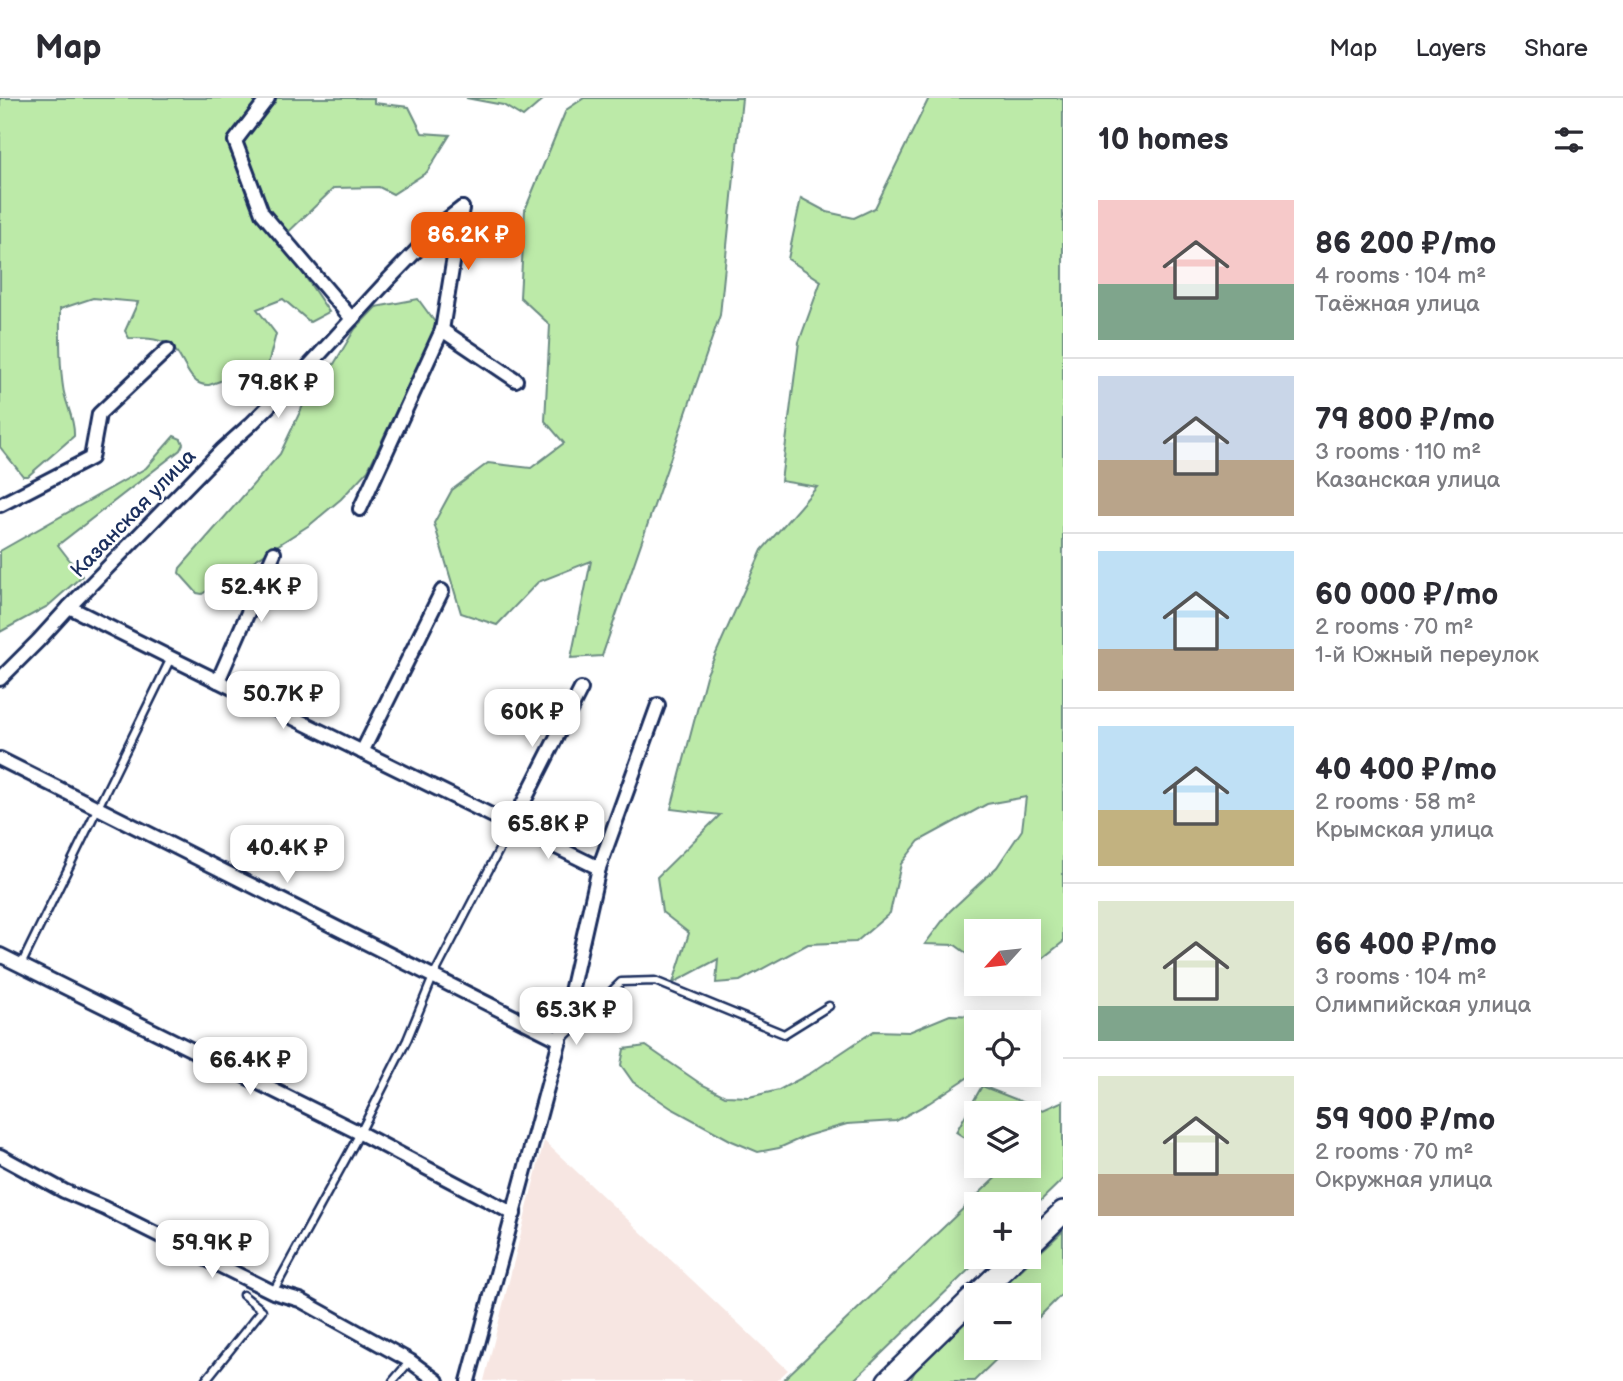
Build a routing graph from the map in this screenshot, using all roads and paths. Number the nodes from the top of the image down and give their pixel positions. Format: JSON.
{"nodes":[{"id":1,"x":268,"y":98,"type":"edge"},
{"id":2,"x":352,"y":319,"type":"junction"},
{"id":3,"x":442,"y":330,"type":"junction"},
{"id":4,"x":167,"y":350,"type":"dead end"},
{"id":5,"x":516,"y":380,"type":"dead end"},
{"id":6,"x":0,"y":505,"type":"edge"},
{"id":7,"x":360,"y":509,"type":"dead end"},
{"id":8,"x":274,"y":553,"type":"dead end"},
{"id":9,"x":442,"y":591,"type":"dead end"},
{"id":10,"x":69,"y":607,"type":"junction"},
{"id":11,"x":171,"y":658,"type":"junction"},
{"id":12,"x":0,"y":679,"type":"edge"},
{"id":13,"x":218,"y":681,"type":"junction"},
{"id":14,"x":582,"y":689,"type":"dead end"},
{"id":15,"x":658,"y":705,"type":"dead end"},
{"id":16,"x":362,"y":752,"type":"junction"},
{"id":17,"x":0,"y":759,"type":"edge"},
{"id":18,"x":98,"y":808,"type":"junction"},
{"id":19,"x":512,"y":825,"type":"junction"},
{"id":20,"x":599,"y":868,"type":"junction"},
{"id":21,"x":0,"y":954,"type":"edge"},
{"id":22,"x":21,"y":965,"type":"junction"},
{"id":23,"x":433,"y":977,"type":"junction"},
{"id":24,"x":829,"y":1006,"type":"dead end"},
{"id":25,"x":560,"y":1040,"type":"junction"},
{"id":26,"x":360,"y":1133,"type":"junction"},
{"id":27,"x":0,"y":1156,"type":"edge"},
{"id":28,"x":1063,"y":1212,"type":"edge"},
{"id":29,"x":514,"y":1214,"type":"junction"},
{"id":30,"x":1041,"y":1233,"type":"edge"},
{"id":31,"x":1004,"y":1269,"type":"edge"},
{"id":32,"x":989,"y":1283,"type":"edge"},
{"id":33,"x":273,"y":1292,"type":"junction"},
{"id":34,"x":243,"y":1295,"type":"dead end"},
{"id":35,"x":964,"y":1308,"type":"edge"},
{"id":36,"x":410,"y":1361,"type":"junction"},
{"id":37,"x":205,"y":1381,"type":"edge"},
{"id":38,"x":393,"y":1381,"type":"edge"},
{"id":39,"x":437,"y":1381,"type":"edge"},
{"id":40,"x":468,"y":1381,"type":"edge"},
{"id":41,"x":888,"y":1381,"type":"edge"}],
"edges":[{"from":1,"to":2,"type":"street"},
{"from":2,"to":3,"type":"street","name":"Казанская улица"},
{"from":2,"to":10,"type":"street","name":"Казанская улица"},
{"from":3,"to":5,"type":"street"},
{"from":3,"to":7,"type":"street"},
{"from":4,"to":6,"type":"street"},
{"from":8,"to":13,"type":"street"},
{"from":9,"to":16,"type":"street"},
{"from":10,"to":11,"type":"street"},
{"from":10,"to":12,"type":"street","name":"Казанская улица"},
{"from":11,"to":13,"type":"street"},
{"from":11,"to":18,"type":"lane"},
{"from":13,"to":16,"type":"street"},
{"from":14,"to":19,"type":"street"},
{"from":15,"to":20,"type":"street"},
{"from":16,"to":19,"type":"street"},
{"from":17,"to":18,"type":"street"},
{"from":18,"to":22,"type":"lane"},
{"from":18,"to":23,"type":"street"},
{"from":19,"to":20,"type":"street"},
{"from":19,"to":23,"type":"lane"},
{"from":20,"to":25,"type":"street"},
{"from":21,"to":22,"type":"street"},
{"from":22,"to":26,"type":"street"},
{"from":23,"to":25,"type":"street"},
{"from":23,"to":26,"type":"lane"},
{"from":24,"to":25,"type":"lane"},
{"from":25,"to":29,"type":"street"},
{"from":26,"to":29,"type":"street"},
{"from":26,"to":33,"type":"lane"},
{"from":27,"to":33,"type":"street"},
{"from":28,"to":30,"type":"main road"},
{"from":29,"to":40,"type":"street"},
{"from":31,"to":32,"type":"main road"},
{"from":33,"to":36,"type":"street"},
{"from":34,"to":37,"type":"lane"},
{"from":35,"to":41,"type":"main road"},
{"from":36,"to":38,"type":"lane"},
{"from":36,"to":39,"type":"street"}]}
